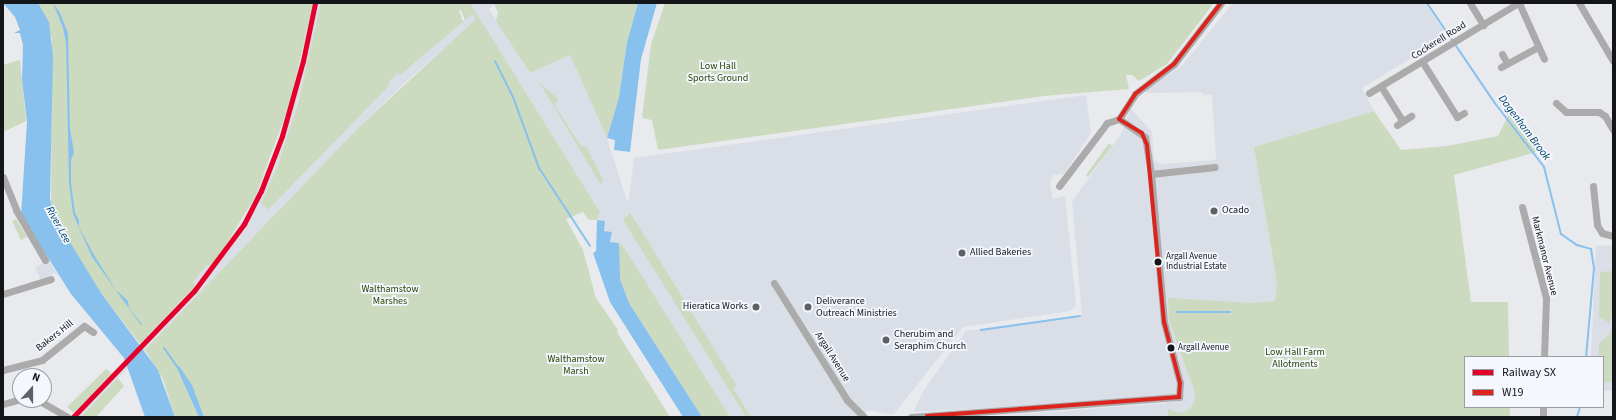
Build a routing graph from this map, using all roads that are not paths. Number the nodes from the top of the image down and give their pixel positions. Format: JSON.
{"nodes":[{"id":1,"x":1221,"y":3,"type":"edge"},
{"id":2,"x":1470,"y":3,"type":"edge"},
{"id":3,"x":1518,"y":3,"type":"edge"},
{"id":4,"x":1579,"y":3,"type":"edge"},
{"id":5,"x":1483,"y":25,"type":"junction"},
{"id":6,"x":1538,"y":47,"type":"junction"},
{"id":7,"x":1502,"y":54,"type":"dead end"},
{"id":8,"x":1544,"y":59,"type":"dead end"},
{"id":9,"x":1613,"y":61,"type":"edge"},
{"id":10,"x":1423,"y":62,"type":"junction"},
{"id":11,"x":1382,"y":88,"type":"junction"},
{"id":12,"x":1369,"y":93,"type":"dead end"},
{"id":13,"x":1556,"y":103,"type":"dead end"},
{"id":14,"x":1464,"y":113,"type":"dead end"},
{"id":15,"x":1411,"y":116,"type":"dead end"},
{"id":16,"x":1119,"y":119,"type":"junction"},
{"id":17,"x":1613,"y":130,"type":"edge"},
{"id":18,"x":1215,"y":167,"type":"dead end"},
{"id":19,"x":1151,"y":174,"type":"junction"},
{"id":20,"x":3,"y":177,"type":"edge"},
{"id":21,"x":1059,"y":186,"type":"dead end"},
{"id":22,"x":1593,"y":186,"type":"dead end"},
{"id":23,"x":1522,"y":207,"type":"dead end"},
{"id":24,"x":1613,"y":236,"type":"edge"},
{"id":25,"x":45,"y":260,"type":"dead end"},
{"id":26,"x":51,"y":279,"type":"dead end"},
{"id":27,"x":774,"y":283,"type":"dead end"},
{"id":28,"x":3,"y":294,"type":"edge"},
{"id":29,"x":93,"y":332,"type":"dead end"},
{"id":30,"x":1544,"y":356,"type":"edge"},
{"id":31,"x":3,"y":370,"type":"edge"},
{"id":32,"x":52,"y":408,"type":"edge"},
{"id":33,"x":956,"y":416,"type":"edge"},
{"id":34,"x":68,"y":417,"type":"edge"},
{"id":35,"x":864,"y":417,"type":"edge"},
{"id":36,"x":911,"y":417,"type":"edge"}],
"edges":[{"from":1,"to":16,"type":"street"},
{"from":2,"to":5,"type":"street"},
{"from":3,"to":5,"type":"street","name":"Cockerell Road"},
{"from":3,"to":6,"type":"street"},
{"from":4,"to":9,"type":"street"},
{"from":5,"to":10,"type":"street","name":"Cockerell Road"},
{"from":6,"to":7,"type":"street"},
{"from":6,"to":8,"type":"street"},
{"from":10,"to":11,"type":"street","name":"Cockerell Road"},
{"from":10,"to":14,"type":"street"},
{"from":11,"to":12,"type":"street","name":"Cockerell Road"},
{"from":11,"to":15,"type":"street"},
{"from":13,"to":17,"type":"street"},
{"from":16,"to":19,"type":"street"},
{"from":16,"to":21,"type":"street"},
{"from":18,"to":19,"type":"street"},
{"from":19,"to":33,"type":"street"},
{"from":20,"to":25,"type":"street"},
{"from":22,"to":24,"type":"street"},
{"from":23,"to":30,"type":"street","name":"Markmanor Avenue"},
{"from":26,"to":28,"type":"street"},
{"from":27,"to":35,"type":"street","name":"Argall Avenue"},
{"from":29,"to":31,"type":"street","name":"Bakers Hill"},
{"from":32,"to":34,"type":"street"},
{"from":33,"to":36,"type":"street"}]}
